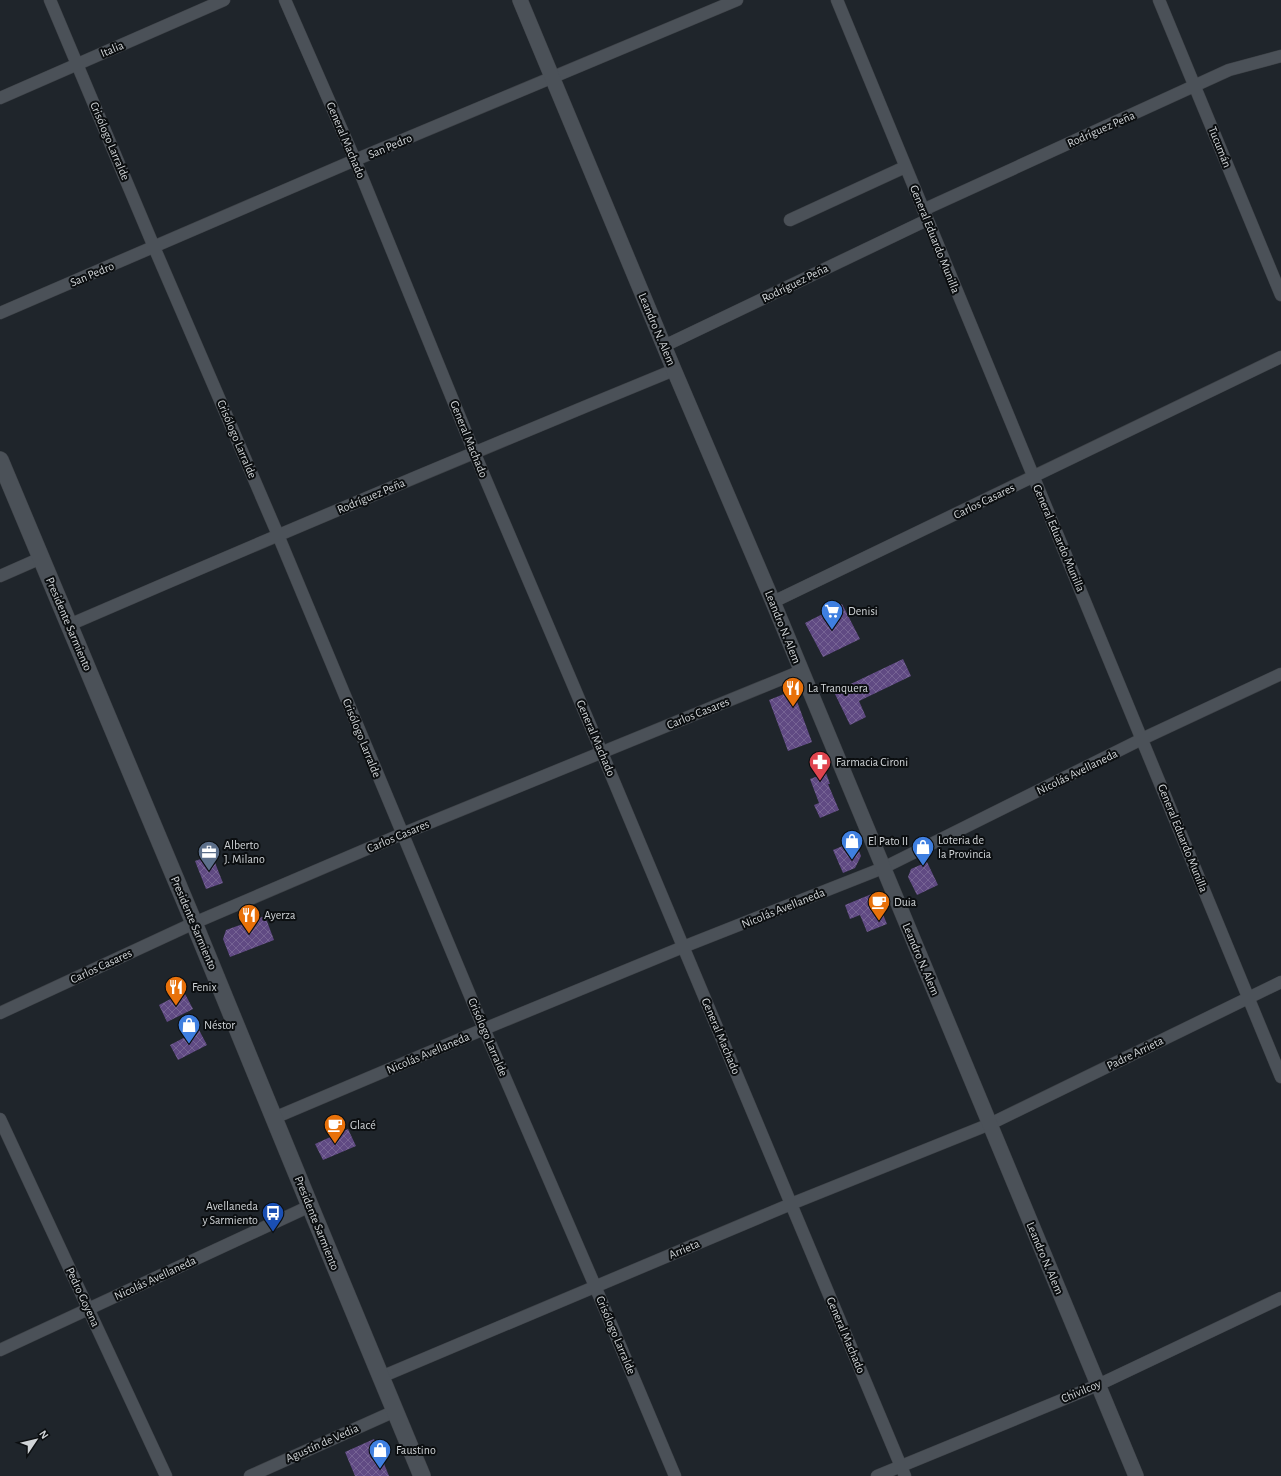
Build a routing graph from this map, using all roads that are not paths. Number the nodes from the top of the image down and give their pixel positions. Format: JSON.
{"nodes":[{"id":1,"x":50,"y":0,"type":"edge"},
{"id":2,"x":224,"y":0,"type":"edge"},
{"id":3,"x":284,"y":0,"type":"edge"},
{"id":4,"x":520,"y":0,"type":"edge"},
{"id":5,"x":737,"y":0,"type":"edge"},
{"id":6,"x":836,"y":0,"type":"edge"},
{"id":7,"x":1159,"y":0,"type":"edge"},
{"id":8,"x":1281,"y":56,"type":"edge"},
{"id":9,"x":78,"y":64,"type":"junction"},
{"id":10,"x":553,"y":78,"type":"junction"},
{"id":11,"x":1195,"y":86,"type":"junction"},
{"id":12,"x":0,"y":98,"type":"edge"},
{"id":13,"x":355,"y":160,"type":"junction"},
{"id":14,"x":905,"y":167,"type":"junction"},
{"id":15,"x":925,"y":215,"type":"junction"},
{"id":16,"x":790,"y":220,"type":"dead end"},
{"id":17,"x":154,"y":247,"type":"junction"},
{"id":18,"x":1281,"y":295,"type":"edge"},
{"id":19,"x":0,"y":313,"type":"edge"},
{"id":20,"x":664,"y":346,"type":"junction"},
{"id":21,"x":1281,"y":357,"type":"edge"},
{"id":22,"x":674,"y":370,"type":"junction"},
{"id":23,"x":474,"y":452,"type":"junction"},
{"id":24,"x":0,"y":460,"type":"edge"},
{"id":25,"x":1034,"y":477,"type":"junction"},
{"id":26,"x":278,"y":535,"type":"junction"},
{"id":27,"x":41,"y":558,"type":"junction"},
{"id":28,"x":0,"y":576,"type":"edge"},
{"id":29,"x":773,"y":602,"type":"junction"},
{"id":30,"x":69,"y":625,"type":"junction"},
{"id":31,"x":801,"y":671,"type":"junction"},
{"id":32,"x":1281,"y":674,"type":"edge"},
{"id":33,"x":1142,"y":739,"type":"junction"},
{"id":34,"x":602,"y":753,"type":"junction"},
{"id":35,"x":402,"y":834,"type":"junction"},
{"id":36,"x":883,"y":868,"type":"junction"},
{"id":37,"x":194,"y":923,"type":"junction"},
{"id":38,"x":683,"y":947,"type":"junction"},
{"id":39,"x":1281,"y":982,"type":"edge"},
{"id":40,"x":1249,"y":997,"type":"junction"},
{"id":41,"x":0,"y":1013,"type":"edge"},
{"id":42,"x":484,"y":1029,"type":"junction"},
{"id":43,"x":1281,"y":1077,"type":"edge"},
{"id":44,"x":274,"y":1118,"type":"junction"},
{"id":45,"x":0,"y":1119,"type":"edge"},
{"id":46,"x":990,"y":1124,"type":"junction"},
{"id":47,"x":791,"y":1204,"type":"junction"},
{"id":48,"x":310,"y":1206,"type":"junction"},
{"id":49,"x":595,"y":1286,"type":"junction"},
{"id":50,"x":1281,"y":1298,"type":"edge"},
{"id":51,"x":89,"y":1309,"type":"junction"},
{"id":52,"x":0,"y":1350,"type":"edge"},
{"id":53,"x":381,"y":1377,"type":"junction"},
{"id":54,"x":1098,"y":1384,"type":"junction"},
{"id":55,"x":395,"y":1411,"type":"junction"},
{"id":56,"x":903,"y":1471,"type":"edge"},
{"id":57,"x":166,"y":1476,"type":"edge"},
{"id":58,"x":250,"y":1476,"type":"edge"},
{"id":59,"x":422,"y":1476,"type":"edge"},
{"id":60,"x":675,"y":1476,"type":"edge"},
{"id":61,"x":877,"y":1476,"type":"edge"},
{"id":62,"x":1136,"y":1476,"type":"edge"}],
"edges":[{"from":1,"to":9,"type":"street","name":"Crisólogo Larralde"},
{"from":2,"to":9,"type":"street","name":"Italia"},
{"from":3,"to":13,"type":"street","name":"General Machado"},
{"from":4,"to":10,"type":"street","name":"Leandro N. Alem"},
{"from":5,"to":10,"type":"street","name":"San Pedro"},
{"from":6,"to":14,"type":"street","name":"General Eduardo Munilla"},
{"from":7,"to":11,"type":"street","name":"Tucumán"},
{"from":8,"to":11,"type":"street","name":"Rodríguez Peña"},
{"from":9,"to":12,"type":"street","name":"Italia"},
{"from":9,"to":17,"type":"street","name":"Crisólogo Larralde"},
{"from":10,"to":13,"type":"street","name":"San Pedro"},
{"from":10,"to":20,"type":"street","name":"Leandro N. Alem"},
{"from":11,"to":15,"type":"street","name":"Rodríguez Peña"},
{"from":11,"to":18,"type":"street","name":"Tucumán"},
{"from":13,"to":17,"type":"street","name":"San Pedro"},
{"from":13,"to":23,"type":"street","name":"General Machado"},
{"from":14,"to":15,"type":"street","name":"General Eduardo Munilla"},
{"from":14,"to":16,"type":"street"},
{"from":15,"to":20,"type":"street","name":"Rodríguez Peña"},
{"from":15,"to":25,"type":"street","name":"General Eduardo Munilla"},
{"from":17,"to":19,"type":"street","name":"San Pedro"},
{"from":17,"to":26,"type":"street","name":"Crisólogo Larralde"},
{"from":20,"to":22,"type":"street","name":"Leandro N. Alem"},
{"from":21,"to":25,"type":"street","name":"Carlos Casares"},
{"from":22,"to":23,"type":"street","name":"Rodríguez Peña"},
{"from":22,"to":29,"type":"street","name":"Leandro N. Alem"},
{"from":23,"to":26,"type":"street","name":"Rodríguez Peña"},
{"from":23,"to":34,"type":"street","name":"General Machado"},
{"from":24,"to":27,"type":"main road","name":"Presidente Sarmiento"},
{"from":25,"to":29,"type":"street","name":"Carlos Casares"},
{"from":25,"to":33,"type":"street","name":"General Eduardo Munilla"},
{"from":26,"to":30,"type":"street","name":"Rodríguez Peña"},
{"from":26,"to":35,"type":"street","name":"Crisólogo Larralde"},
{"from":27,"to":28,"type":"street"},
{"from":27,"to":30,"type":"main road","name":"Presidente Sarmiento"},
{"from":29,"to":31,"type":"street","name":"Leandro N. Alem"},
{"from":30,"to":37,"type":"main road","name":"Presidente Sarmiento"},
{"from":31,"to":34,"type":"street","name":"Carlos Casares"},
{"from":31,"to":36,"type":"street","name":"Leandro N. Alem"},
{"from":32,"to":33,"type":"street","name":"Nicolás Avellaneda"},
{"from":33,"to":36,"type":"street","name":"Nicolás Avellaneda"},
{"from":33,"to":40,"type":"street","name":"General Eduardo Munilla"},
{"from":34,"to":35,"type":"street","name":"Carlos Casares"},
{"from":34,"to":38,"type":"street","name":"General Machado"},
{"from":35,"to":37,"type":"street","name":"Carlos Casares"},
{"from":35,"to":42,"type":"street","name":"Crisólogo Larralde"},
{"from":36,"to":38,"type":"street","name":"Nicolás Avellaneda"},
{"from":36,"to":46,"type":"street","name":"Leandro N. Alem"},
{"from":37,"to":41,"type":"street","name":"Carlos Casares"},
{"from":37,"to":44,"type":"main road","name":"Presidente Sarmiento"},
{"from":38,"to":42,"type":"street","name":"Nicolás Avellaneda"},
{"from":38,"to":47,"type":"street","name":"General Machado"},
{"from":39,"to":40,"type":"street","name":"Padre Arrieta"},
{"from":40,"to":43,"type":"street","name":"General Eduardo Munilla"},
{"from":40,"to":46,"type":"street","name":"Padre Arrieta"},
{"from":42,"to":44,"type":"street","name":"Nicolás Avellaneda"},
{"from":42,"to":49,"type":"street","name":"Crisólogo Larralde"},
{"from":44,"to":48,"type":"main road","name":"Presidente Sarmiento"},
{"from":45,"to":51,"type":"street","name":"Pedro Goyena"},
{"from":46,"to":47,"type":"street","name":"Arrieta"},
{"from":46,"to":54,"type":"street","name":"Leandro N. Alem"},
{"from":47,"to":49,"type":"street","name":"Arrieta"},
{"from":47,"to":56,"type":"street","name":"General Machado"},
{"from":48,"to":51,"type":"street","name":"Nicolás Avellaneda"},
{"from":48,"to":53,"type":"main road","name":"Presidente Sarmiento"},
{"from":49,"to":53,"type":"street","name":"Arrieta"},
{"from":49,"to":60,"type":"street","name":"Crisólogo Larralde"},
{"from":50,"to":54,"type":"street","name":"Chivilcoy"},
{"from":51,"to":52,"type":"street","name":"Nicolás Avellaneda"},
{"from":51,"to":57,"type":"street","name":"Pedro Goyena"},
{"from":53,"to":55,"type":"main road","name":"Presidente Sarmiento"},
{"from":54,"to":56,"type":"street","name":"Chivilcoy"},
{"from":54,"to":62,"type":"street","name":"Leandro N. Alem"},
{"from":55,"to":58,"type":"street","name":"Agustín de Vedia"},
{"from":55,"to":59,"type":"main road","name":"Presidente Sarmiento"},
{"from":56,"to":61,"type":"street","name":"Chivilcoy"}]}
